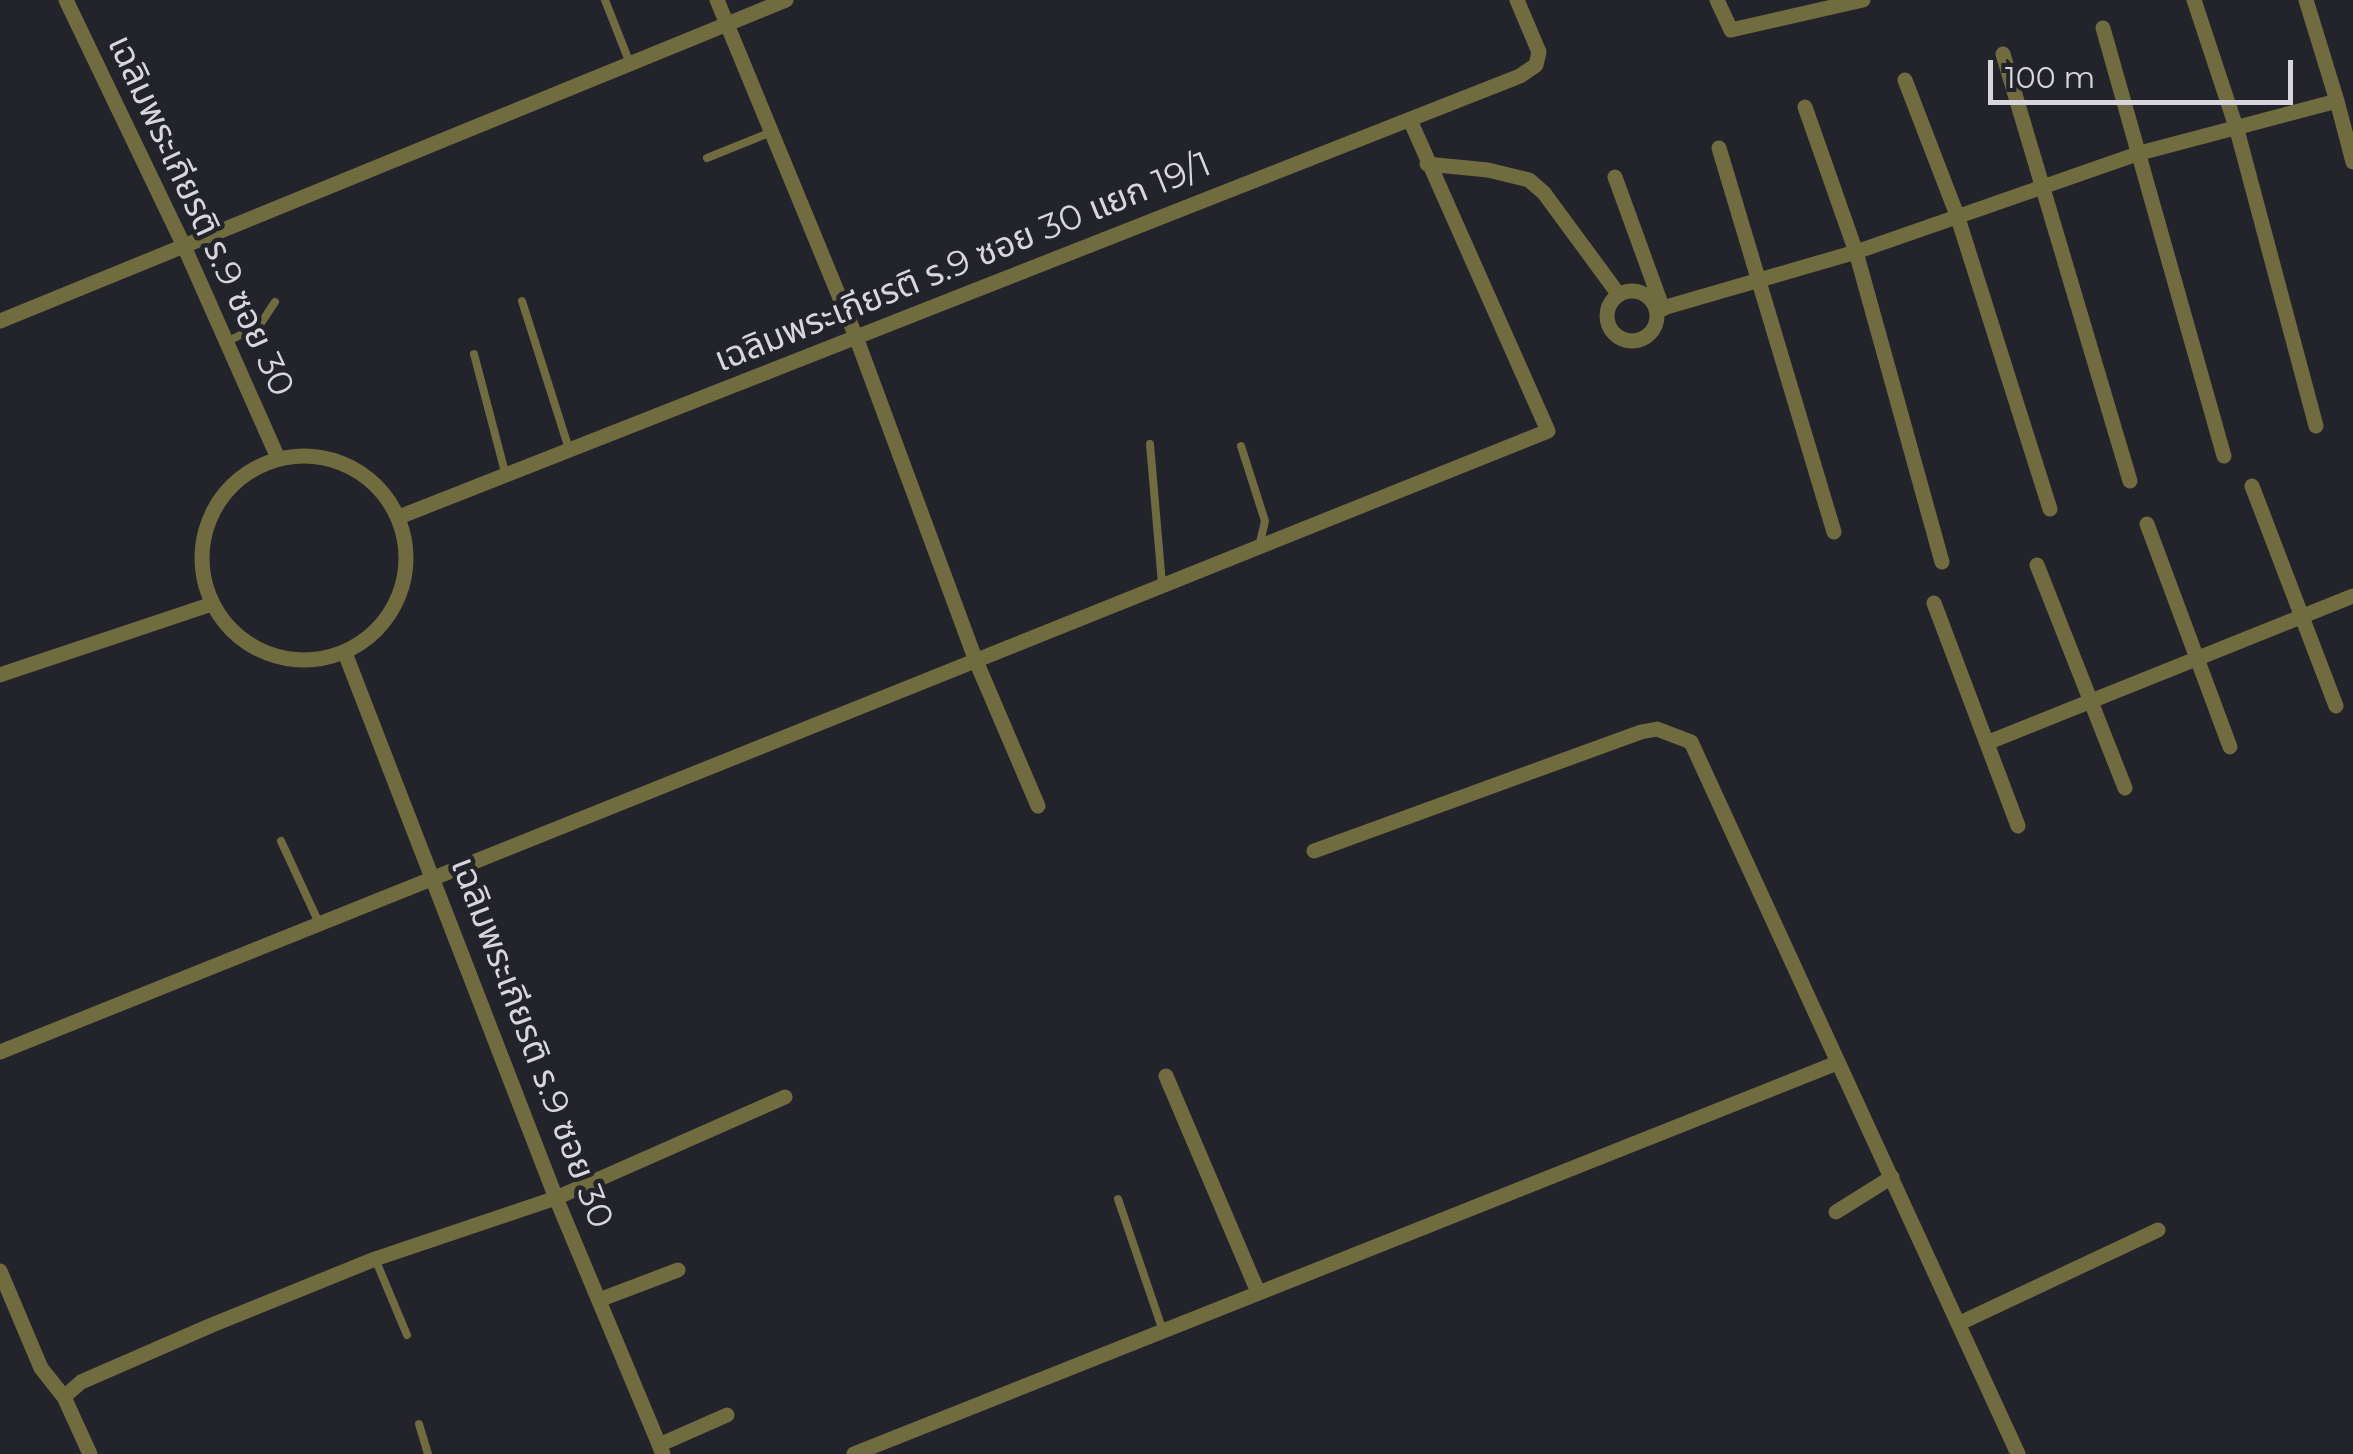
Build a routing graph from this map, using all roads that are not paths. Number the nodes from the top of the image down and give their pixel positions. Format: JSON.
{"nodes":[{"id":1,"x":66,"y":0,"type":"edge"},
{"id":2,"x":605,"y":0,"type":"edge"},
{"id":3,"x":717,"y":0,"type":"edge"},
{"id":4,"x":786,"y":0,"type":"edge"},
{"id":5,"x":1518,"y":0,"type":"edge"},
{"id":6,"x":1717,"y":0,"type":"edge"},
{"id":7,"x":1863,"y":0,"type":"edge"},
{"id":8,"x":2194,"y":0,"type":"edge"},
{"id":9,"x":2306,"y":0,"type":"edge"},
{"id":10,"x":724,"y":24,"type":"junction"},
{"id":11,"x":2103,"y":28,"type":"dead end"},
{"id":12,"x":2003,"y":54,"type":"dead end"},
{"id":13,"x":631,"y":66,"type":"junction"},
{"id":14,"x":1905,"y":80,"type":"dead end"},
{"id":15,"x":2337,"y":101,"type":"junction"},
{"id":16,"x":1805,"y":108,"type":"dead end"},
{"id":17,"x":1410,"y":120,"type":"junction"},
{"id":18,"x":2237,"y":130,"type":"junction"},
{"id":19,"x":769,"y":132,"type":"junction"},
{"id":20,"x":1719,"y":148,"type":"dead end"},
{"id":21,"x":2140,"y":153,"type":"junction"},
{"id":22,"x":708,"y":158,"type":"dead end"},
{"id":23,"x":2353,"y":162,"type":"edge"},
{"id":24,"x":1426,"y":164,"type":"junction"},
{"id":25,"x":1615,"y":177,"type":"dead end"},
{"id":26,"x":2043,"y":186,"type":"junction"},
{"id":27,"x":1956,"y":215,"type":"junction"},
{"id":28,"x":183,"y":244,"type":"junction"},
{"id":29,"x":1856,"y":252,"type":"junction"},
{"id":30,"x":1756,"y":279,"type":"junction"},
{"id":31,"x":1619,"y":295,"type":"junction"},
{"id":32,"x":522,"y":301,"type":"dead end"},
{"id":33,"x":275,"y":302,"type":"dead end"},
{"id":34,"x":1659,"y":309,"type":"junction"},
{"id":35,"x":0,"y":321,"type":"edge"},
{"id":36,"x":856,"y":337,"type":"junction"},
{"id":37,"x":226,"y":342,"type":"junction"},
{"id":38,"x":474,"y":354,"type":"dead end"},
{"id":39,"x":2316,"y":426,"type":"dead end"},
{"id":40,"x":1150,"y":444,"type":"dead end"},
{"id":41,"x":1240,"y":446,"type":"dead end"},
{"id":42,"x":570,"y":452,"type":"junction"},
{"id":43,"x":2224,"y":456,"type":"dead end"},
{"id":44,"x":278,"y":458,"type":"junction"},
{"id":45,"x":506,"y":476,"type":"junction"},
{"id":46,"x":2130,"y":481,"type":"dead end"},
{"id":47,"x":2252,"y":486,"type":"dead end"},
{"id":48,"x":2050,"y":509,"type":"dead end"},
{"id":49,"x":398,"y":517,"type":"junction"},
{"id":50,"x":2147,"y":524,"type":"dead end"},
{"id":51,"x":1834,"y":532,"type":"dead end"},
{"id":52,"x":1258,"y":551,"type":"junction"},
{"id":53,"x":1942,"y":562,"type":"dead end"},
{"id":54,"x":2037,"y":564,"type":"dead end"},
{"id":55,"x":1162,"y":588,"type":"junction"},
{"id":56,"x":2353,"y":596,"type":"edge"},
{"id":57,"x":1934,"y":603,"type":"dead end"},
{"id":58,"x":212,"y":604,"type":"junction"},
{"id":59,"x":2303,"y":615,"type":"junction"},
{"id":60,"x":345,"y":653,"type":"junction"},
{"id":61,"x":2196,"y":658,"type":"junction"},
{"id":62,"x":976,"y":662,"type":"junction"},
{"id":63,"x":0,"y":675,"type":"edge"},
{"id":64,"x":2092,"y":699,"type":"junction"},
{"id":65,"x":2336,"y":706,"type":"dead end"},
{"id":66,"x":1990,"y":742,"type":"junction"},
{"id":67,"x":2230,"y":747,"type":"dead end"},
{"id":68,"x":2125,"y":788,"type":"dead end"},
{"id":69,"x":1038,"y":806,"type":"dead end"},
{"id":70,"x":2018,"y":826,"type":"dead end"},
{"id":71,"x":281,"y":841,"type":"dead end"},
{"id":72,"x":1314,"y":851,"type":"dead end"},
{"id":73,"x":435,"y":879,"type":"junction"},
{"id":74,"x":319,"y":922,"type":"junction"},
{"id":75,"x":0,"y":1052,"type":"edge"},
{"id":76,"x":1838,"y":1063,"type":"junction"},
{"id":77,"x":1166,"y":1076,"type":"dead end"},
{"id":78,"x":785,"y":1097,"type":"dead end"},
{"id":79,"x":1892,"y":1176,"type":"junction"},
{"id":80,"x":556,"y":1198,"type":"junction"},
{"id":81,"x":1118,"y":1200,"type":"dead end"},
{"id":82,"x":1836,"y":1212,"type":"dead end"},
{"id":83,"x":2158,"y":1230,"type":"dead end"},
{"id":84,"x":375,"y":1259,"type":"junction"},
{"id":85,"x":678,"y":1270,"type":"dead end"},
{"id":86,"x":0,"y":1272,"type":"edge"},
{"id":87,"x":1258,"y":1292,"type":"junction"},
{"id":88,"x":599,"y":1300,"type":"junction"},
{"id":89,"x":1960,"y":1322,"type":"junction"},
{"id":90,"x":1163,"y":1330,"type":"junction"},
{"id":91,"x":407,"y":1335,"type":"dead end"},
{"id":92,"x":64,"y":1397,"type":"junction"},
{"id":93,"x":727,"y":1415,"type":"dead end"},
{"id":94,"x":419,"y":1424,"type":"dead end"},
{"id":95,"x":661,"y":1450,"type":"edge"},
{"id":96,"x":90,"y":1454,"type":"edge"},
{"id":97,"x":428,"y":1454,"type":"edge"},
{"id":98,"x":854,"y":1454,"type":"edge"},
{"id":99,"x":2018,"y":1454,"type":"edge"}],
"edges":[{"from":1,"to":28,"type":"street","name":"เฉลิมพระเกียรติ ร.9 ซอย 30"},
{"from":2,"to":13,"type":"lane"},
{"from":3,"to":10,"type":"street"},
{"from":4,"to":10,"type":"street"},
{"from":5,"to":17,"type":"street","name":"เฉลิมพระเกียรติ ร.9 ซอย 30 แยก 19/1"},
{"from":6,"to":7,"type":"street"},
{"from":8,"to":18,"type":"street"},
{"from":9,"to":15,"type":"street"},
{"from":10,"to":13,"type":"street"},
{"from":10,"to":19,"type":"street"},
{"from":11,"to":21,"type":"street"},
{"from":12,"to":26,"type":"street"},
{"from":13,"to":28,"type":"street"},
{"from":14,"to":27,"type":"street"},
{"from":15,"to":18,"type":"street"},
{"from":15,"to":23,"type":"street"},
{"from":16,"to":29,"type":"street"},
{"from":17,"to":24,"type":"street"},
{"from":17,"to":36,"type":"street","name":"เฉลิมพระเกียรติ ร.9 ซอย 30 แยก 19/1"},
{"from":18,"to":21,"type":"street"},
{"from":18,"to":39,"type":"street"},
{"from":19,"to":22,"type":"lane"},
{"from":19,"to":36,"type":"street"},
{"from":20,"to":30,"type":"street"},
{"from":21,"to":26,"type":"street"},
{"from":21,"to":43,"type":"street"},
{"from":24,"to":31,"type":"street"},
{"from":24,"to":52,"type":"street"},
{"from":25,"to":34,"type":"street"},
{"from":26,"to":27,"type":"street"},
{"from":26,"to":46,"type":"street"},
{"from":27,"to":29,"type":"street"},
{"from":27,"to":48,"type":"street"},
{"from":28,"to":35,"type":"street"},
{"from":28,"to":37,"type":"street","name":"เฉลิมพระเกียรติ ร.9 ซอย 30"},
{"from":29,"to":30,"type":"street"},
{"from":29,"to":53,"type":"street"},
{"from":30,"to":34,"type":"street"},
{"from":30,"to":51,"type":"street"},
{"from":31,"to":34,"type":"street"},
{"from":31,"to":34,"type":"street"},
{"from":32,"to":42,"type":"lane"},
{"from":33,"to":37,"type":"lane"},
{"from":36,"to":42,"type":"street","name":"เฉลิมพระเกียรติ ร.9 ซอย 30 แยก 19/1"},
{"from":36,"to":62,"type":"street"},
{"from":37,"to":44,"type":"street","name":"เฉลิมพระเกียรติ ร.9 ซอย 30"},
{"from":38,"to":45,"type":"lane"},
{"from":40,"to":55,"type":"lane"},
{"from":41,"to":52,"type":"lane"},
{"from":42,"to":45,"type":"street","name":"เฉลิมพระเกียรติ ร.9 ซอย 30 แยก 19/1"},
{"from":44,"to":49,"type":"street"},
{"from":44,"to":58,"type":"street"},
{"from":45,"to":49,"type":"street","name":"เฉลิมพระเกียรติ ร.9 ซอย 30 แยก 19/1"},
{"from":47,"to":59,"type":"street"},
{"from":49,"to":60,"type":"street"},
{"from":50,"to":61,"type":"street"},
{"from":52,"to":55,"type":"street"},
{"from":54,"to":64,"type":"street"},
{"from":55,"to":62,"type":"street"},
{"from":56,"to":59,"type":"street"},
{"from":57,"to":66,"type":"street"},
{"from":58,"to":60,"type":"street"},
{"from":58,"to":63,"type":"street"},
{"from":59,"to":61,"type":"street"},
{"from":59,"to":65,"type":"street"},
{"from":60,"to":73,"type":"street","name":"เฉลิมพระเกียรติ ร.9 ซอย 30"},
{"from":61,"to":64,"type":"street"},
{"from":61,"to":67,"type":"street"},
{"from":62,"to":69,"type":"street"},
{"from":62,"to":73,"type":"street"},
{"from":64,"to":66,"type":"street"},
{"from":64,"to":68,"type":"street"},
{"from":66,"to":70,"type":"street"},
{"from":71,"to":74,"type":"lane"},
{"from":72,"to":76,"type":"street"},
{"from":73,"to":74,"type":"street"},
{"from":73,"to":80,"type":"street","name":"เฉลิมพระเกียรติ ร.9 ซอย 30"},
{"from":74,"to":75,"type":"street"},
{"from":76,"to":79,"type":"street"},
{"from":76,"to":87,"type":"street"},
{"from":77,"to":87,"type":"street"},
{"from":78,"to":80,"type":"street"},
{"from":79,"to":82,"type":"street"},
{"from":79,"to":89,"type":"street"},
{"from":80,"to":84,"type":"street"},
{"from":80,"to":88,"type":"street","name":"เฉลิมพระเกียรติ ร.9 ซอย 30"},
{"from":81,"to":90,"type":"lane"},
{"from":83,"to":89,"type":"street"},
{"from":84,"to":91,"type":"lane"},
{"from":84,"to":92,"type":"street"},
{"from":85,"to":88,"type":"street"},
{"from":86,"to":92,"type":"street"},
{"from":87,"to":90,"type":"street"},
{"from":88,"to":95,"type":"street","name":"เฉลิมพระเกียรติ ร.9 ซอย 30"},
{"from":89,"to":99,"type":"street"},
{"from":90,"to":98,"type":"street"},
{"from":92,"to":96,"type":"street"},
{"from":93,"to":95,"type":"street"},
{"from":94,"to":97,"type":"lane"}]}
